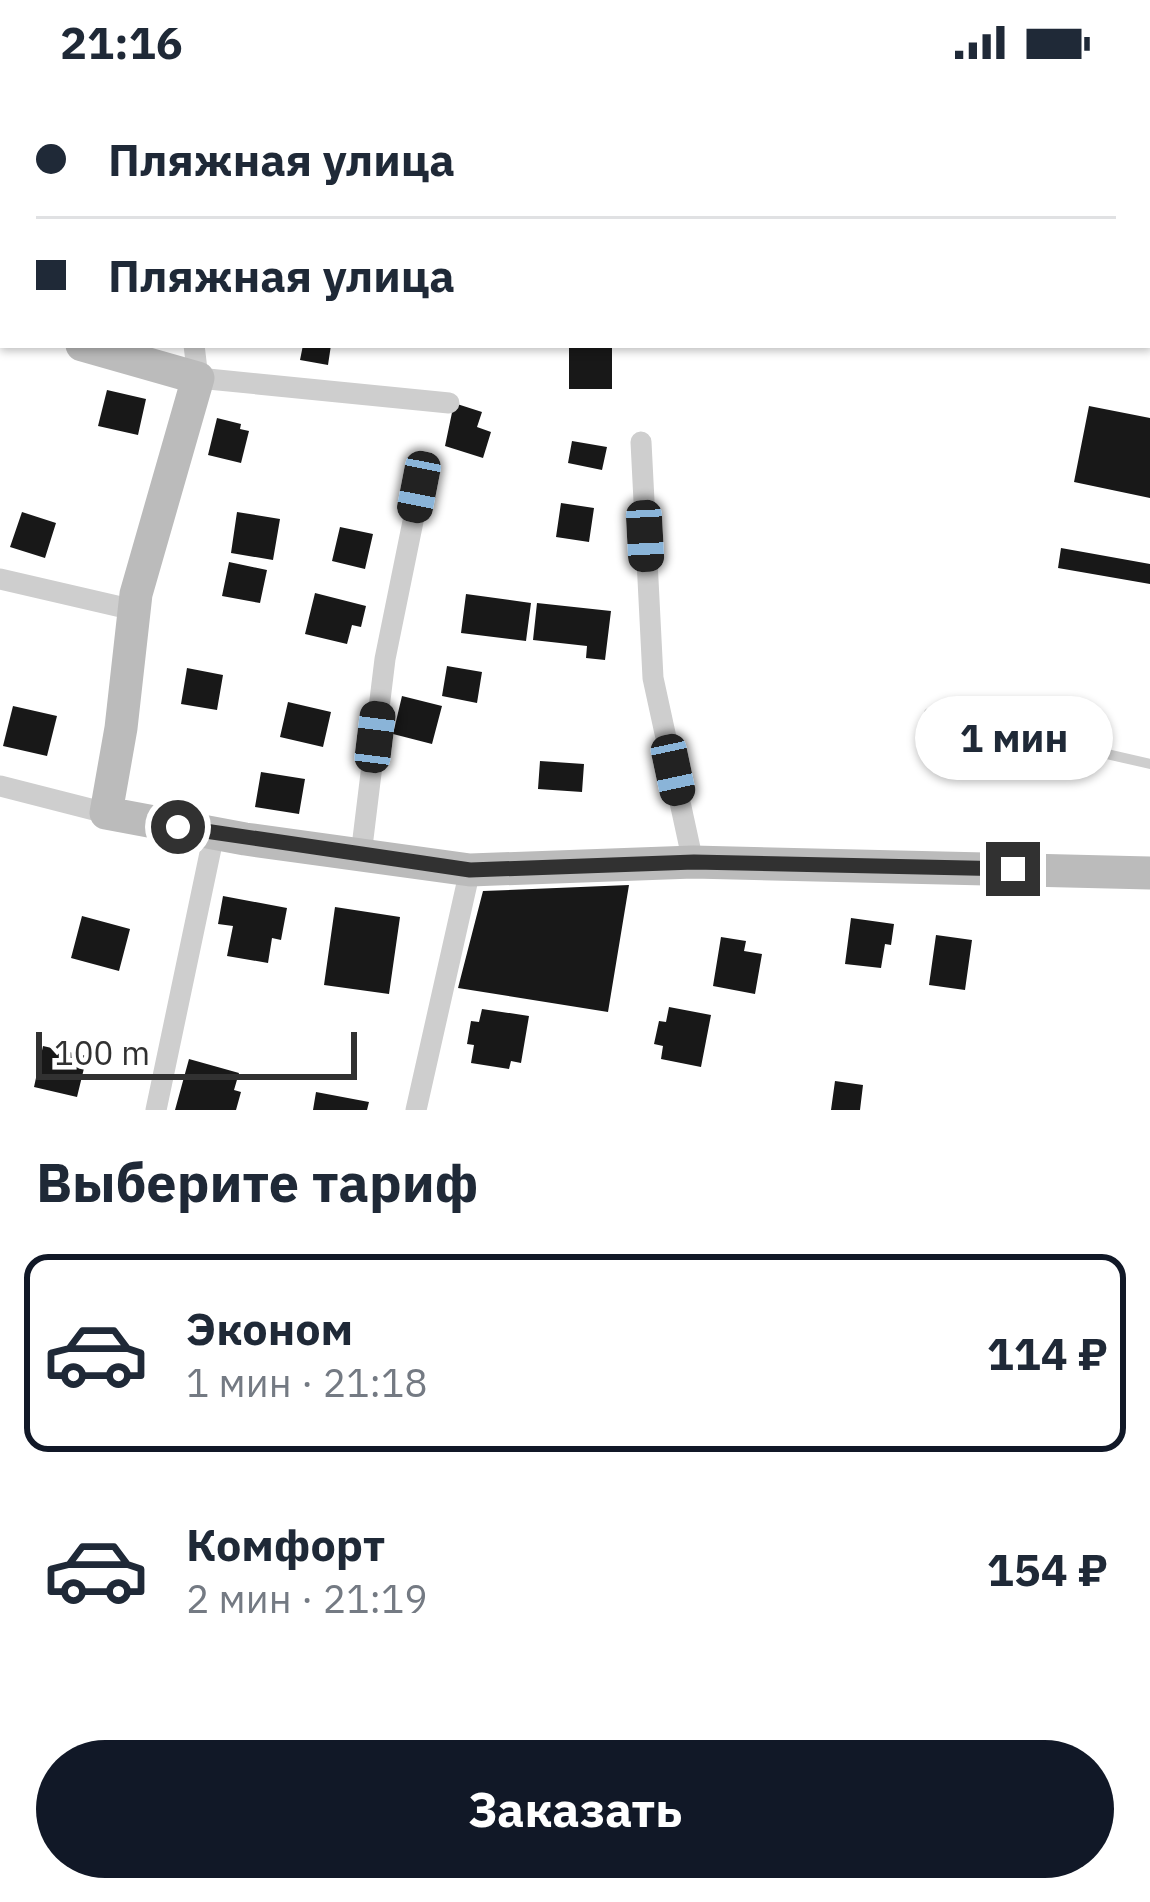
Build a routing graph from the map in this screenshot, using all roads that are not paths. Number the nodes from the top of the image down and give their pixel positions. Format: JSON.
{"nodes":[{"id":1,"x":103,"y":348,"type":"edge"},
{"id":2,"x":196,"y":361,"type":"edge"},
{"id":3,"x":449,"y":403,"type":"dead end"},
{"id":4,"x":640,"y":442,"type":"dead end"},
{"id":5,"x":419,"y":487,"type":"dead end"},
{"id":6,"x":0,"y":579,"type":"edge"},
{"id":7,"x":134,"y":610,"type":"junction"},
{"id":8,"x":929,"y":713,"type":"dead end"},
{"id":9,"x":1150,"y":764,"type":"edge"},
{"id":10,"x":0,"y":786,"type":"edge"},
{"id":11,"x":106,"y":813,"type":"junction"},
{"id":12,"x":214,"y":833,"type":"junction"},
{"id":13,"x":361,"y":855,"type":"junction"},
{"id":14,"x":694,"y":862,"type":"junction"},
{"id":15,"x":470,"y":870,"type":"junction"},
{"id":16,"x":1150,"y":873,"type":"edge"},
{"id":17,"x":156,"y":1110,"type":"edge"},
{"id":18,"x":416,"y":1110,"type":"edge"}],
"edges":[{"from":1,"to":2,"type":"street"},
{"from":2,"to":3,"type":"street"},
{"from":2,"to":7,"type":"street"},
{"from":4,"to":14,"type":"street"},
{"from":5,"to":13,"type":"street"},
{"from":6,"to":7,"type":"street"},
{"from":7,"to":11,"type":"street"},
{"from":8,"to":9,"type":"lane"},
{"from":10,"to":11,"type":"street"},
{"from":11,"to":12,"type":"street"},
{"from":12,"to":13,"type":"street"},
{"from":12,"to":17,"type":"street"},
{"from":13,"to":15,"type":"street"},
{"from":14,"to":15,"type":"street"},
{"from":14,"to":16,"type":"street"},
{"from":15,"to":18,"type":"street"}]}
